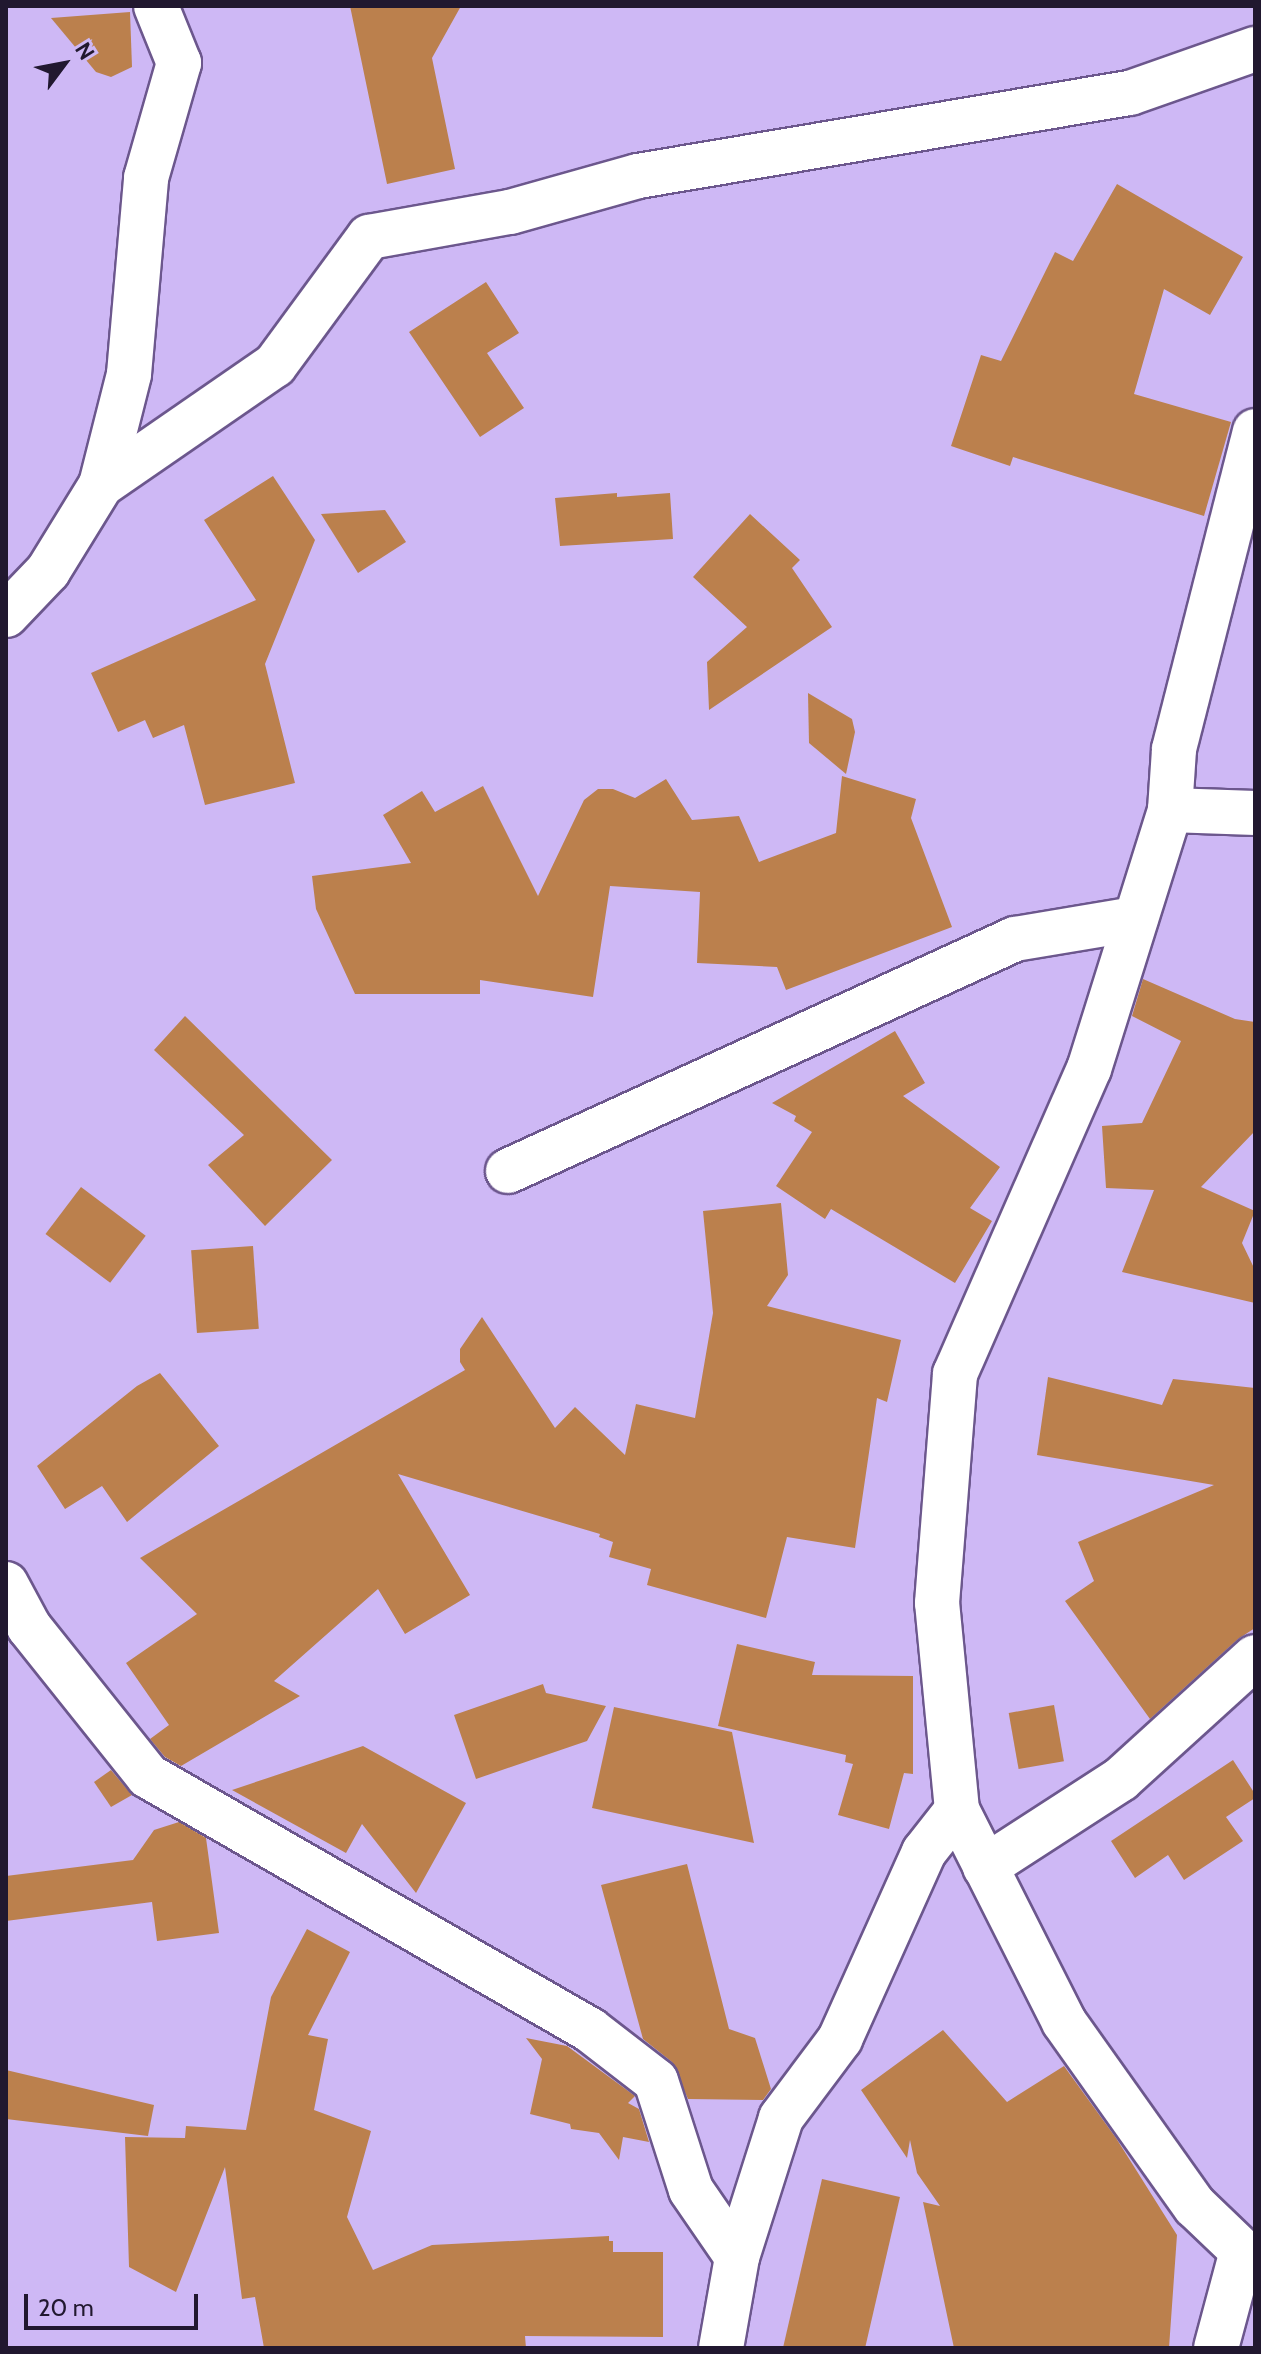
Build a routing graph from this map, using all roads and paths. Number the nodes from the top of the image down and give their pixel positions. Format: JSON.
{"nodes":[{"id":1,"x":156,"y":6,"type":"edge"},
{"id":2,"x":1255,"y":49,"type":"edge"},
{"id":3,"x":1255,"y":431,"type":"edge"},
{"id":4,"x":101,"y":485,"type":"junction"},
{"id":5,"x":6,"y":615,"type":"edge"},
{"id":6,"x":1170,"y":810,"type":"junction"},
{"id":7,"x":1255,"y":813,"type":"edge"},
{"id":8,"x":1135,"y":919,"type":"junction"},
{"id":9,"x":508,"y":1171,"type":"dead end"},
{"id":10,"x":6,"y":1584,"type":"edge"},
{"id":11,"x":18,"y":1637,"type":"edge"},
{"id":12,"x":1255,"y":1657,"type":"edge"},
{"id":13,"x":957,"y":1810,"type":"junction"},
{"id":14,"x":985,"y":1867,"type":"junction"},
{"id":15,"x":1248,"y":2249,"type":"edge"},
{"id":16,"x":737,"y":2257,"type":"junction"},
{"id":17,"x":721,"y":2348,"type":"edge"},
{"id":18,"x":1216,"y":2348,"type":"edge"}],
"edges":[{"from":1,"to":4,"type":"street"},
{"from":2,"to":4,"type":"street"},
{"from":3,"to":6,"type":"street"},
{"from":4,"to":5,"type":"street"},
{"from":6,"to":7,"type":"street"},
{"from":6,"to":8,"type":"street"},
{"from":8,"to":9,"type":"street"},
{"from":8,"to":13,"type":"street"},
{"from":10,"to":11,"type":"street"},
{"from":11,"to":16,"type":"street"},
{"from":12,"to":14,"type":"street"},
{"from":13,"to":14,"type":"street"},
{"from":13,"to":16,"type":"street"},
{"from":14,"to":15,"type":"street"},
{"from":15,"to":18,"type":"street"},
{"from":16,"to":17,"type":"street"}]}
